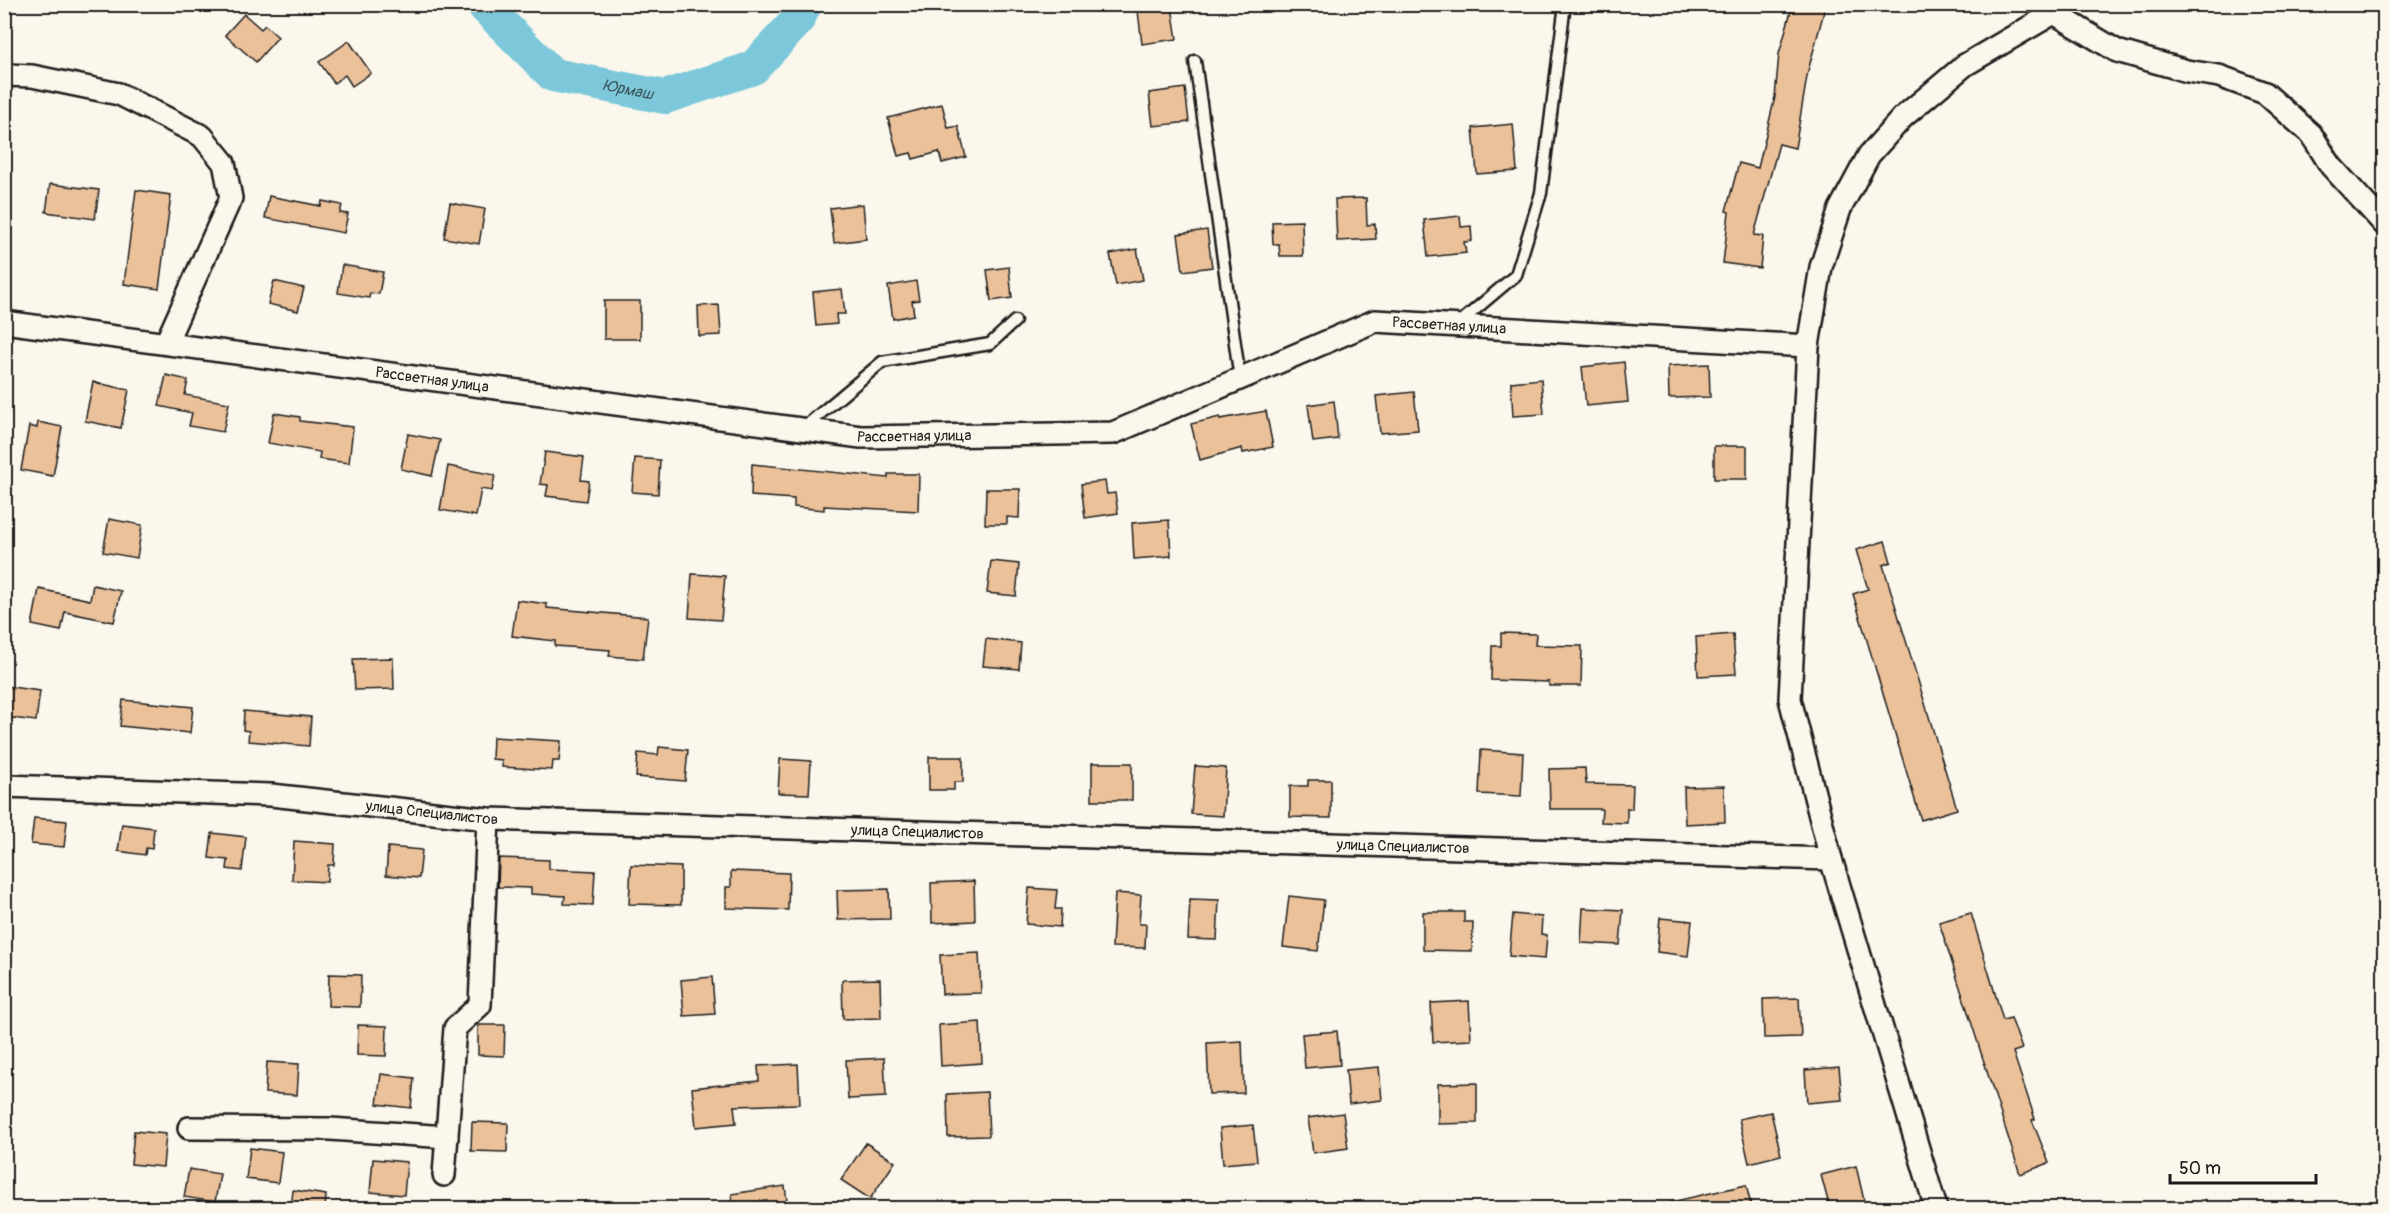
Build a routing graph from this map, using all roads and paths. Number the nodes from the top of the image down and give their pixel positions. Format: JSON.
{"nodes":[{"id":1,"x":1565,"y":4,"type":"edge"},
{"id":2,"x":2061,"y":9,"type":"edge"},
{"id":3,"x":1195,"y":61,"type":"dead end"},
{"id":4,"x":4,"y":75,"type":"edge"},
{"id":5,"x":2385,"y":224,"type":"edge"},
{"id":6,"x":1015,"y":321,"type":"dead end"},
{"id":7,"x":4,"y":322,"type":"edge"},
{"id":8,"x":1458,"y":325,"type":"junction"},
{"id":9,"x":166,"y":343,"type":"junction"},
{"id":10,"x":1808,"y":346,"type":"junction"},
{"id":11,"x":1240,"y":379,"type":"junction"},
{"id":12,"x":802,"y":429,"type":"junction"},
{"id":13,"x":4,"y":786,"type":"edge"},
{"id":14,"x":488,"y":819,"type":"junction"},
{"id":15,"x":1831,"y":859,"type":"junction"},
{"id":16,"x":189,"y":1128,"type":"dead end"},
{"id":17,"x":447,"y":1137,"type":"junction"},
{"id":18,"x":444,"y":1175,"type":"dead end"},
{"id":19,"x":1936,"y":1209,"type":"edge"}],
"edges":[{"from":1,"to":8,"type":"lane"},
{"from":2,"to":5,"type":"street"},
{"from":2,"to":10,"type":"street"},
{"from":3,"to":11,"type":"lane"},
{"from":4,"to":9,"type":"street"},
{"from":6,"to":12,"type":"lane"},
{"from":7,"to":9,"type":"street","name":"Рассветная улица"},
{"from":8,"to":10,"type":"street","name":"Рассветная улица"},
{"from":8,"to":11,"type":"street","name":"Рассветная улица"},
{"from":9,"to":12,"type":"street","name":"Рассветная улица"},
{"from":10,"to":15,"type":"street"},
{"from":11,"to":12,"type":"street","name":"Рассветная улица"},
{"from":13,"to":14,"type":"street","name":"улица Специалистов"},
{"from":14,"to":15,"type":"street","name":"улица Специалистов"},
{"from":14,"to":17,"type":"street"},
{"from":15,"to":19,"type":"street"},
{"from":16,"to":17,"type":"street"},
{"from":17,"to":18,"type":"street"}]}
